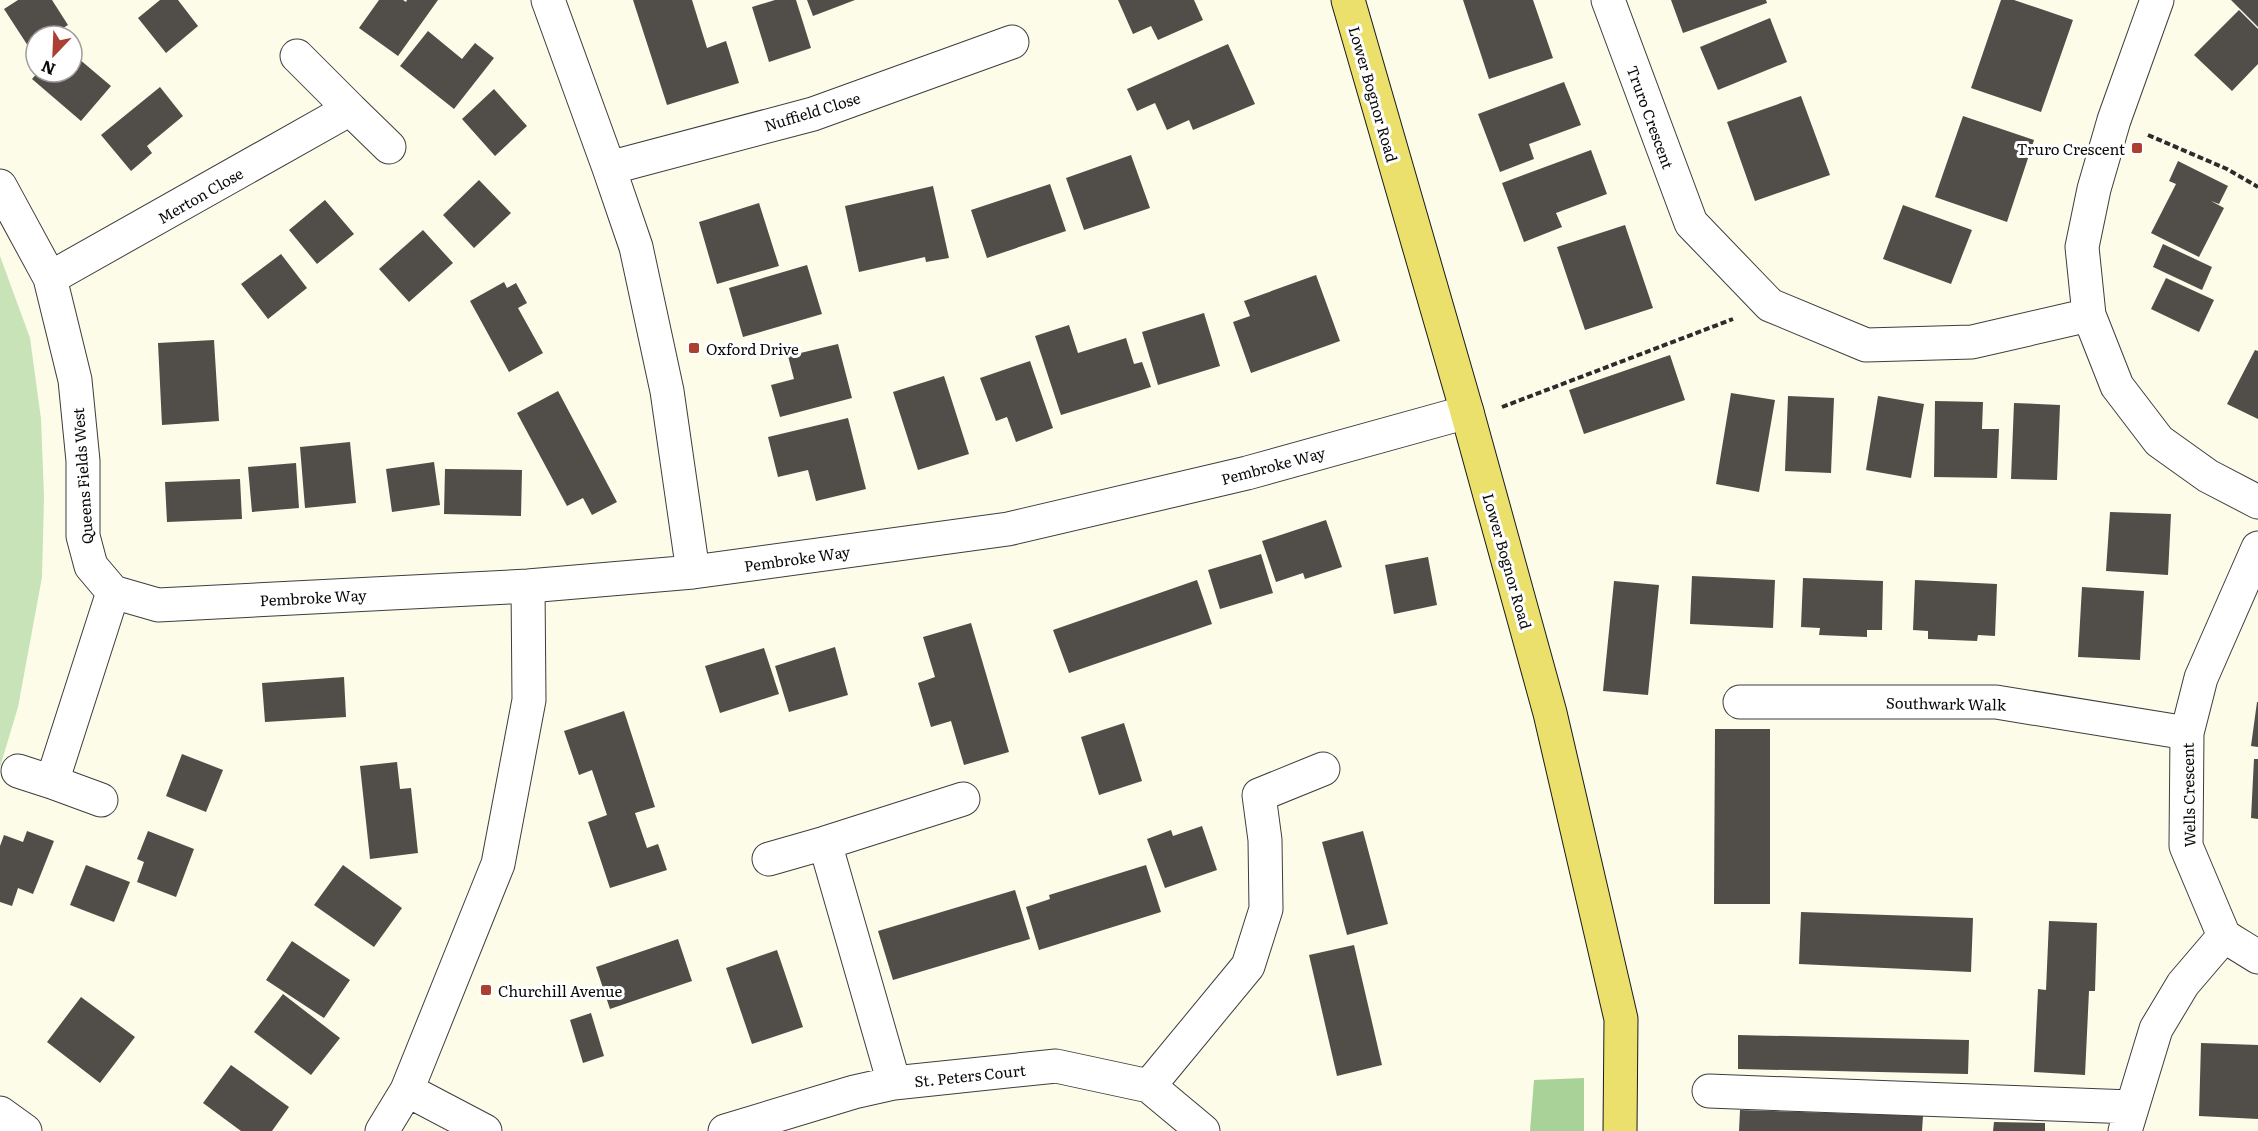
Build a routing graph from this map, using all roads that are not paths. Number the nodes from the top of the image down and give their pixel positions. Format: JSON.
{"nodes":[{"id":1,"x":548,"y":0,"type":"edge"},
{"id":2,"x":1348,"y":0,"type":"edge"},
{"id":3,"x":1608,"y":0,"type":"edge"},
{"id":4,"x":2157,"y":0,"type":"edge"},
{"id":5,"x":1012,"y":42,"type":"dead end"},
{"id":6,"x":297,"y":56,"type":"dead end"},
{"id":7,"x":350,"y":109,"type":"junction"},
{"id":8,"x":390,"y":147,"type":"dead end"},
{"id":9,"x":609,"y":168,"type":"junction"},
{"id":10,"x":0,"y":186,"type":"edge"},
{"id":11,"x":50,"y":278,"type":"junction"},
{"id":12,"x":2089,"y":315,"type":"junction"},
{"id":13,"x":1482,"y":410,"type":"junction"},
{"id":14,"x":2258,"y":502,"type":"edge"},
{"id":15,"x":2258,"y":548,"type":"edge"},
{"id":16,"x":693,"y":572,"type":"junction"},
{"id":17,"x":528,"y":586,"type":"junction"},
{"id":18,"x":113,"y":592,"type":"junction"},
{"id":19,"x":1740,"y":702,"type":"dead end"},
{"id":20,"x":2187,"y":733,"type":"junction"},
{"id":21,"x":1323,"y":769,"type":"dead end"},
{"id":22,"x":18,"y":771,"type":"dead end"},
{"id":23,"x":52,"y":782,"type":"junction"},
{"id":24,"x":963,"y":799,"type":"dead end"},
{"id":25,"x":101,"y":800,"type":"dead end"},
{"id":26,"x":825,"y":843,"type":"junction"},
{"id":27,"x":770,"y":859,"type":"dead end"},
{"id":28,"x":2224,"y":936,"type":"junction"},
{"id":29,"x":2258,"y":957,"type":"edge"},
{"id":30,"x":894,"y":1083,"type":"junction"},
{"id":31,"x":1149,"y":1086,"type":"junction"},
{"id":32,"x":407,"y":1090,"type":"junction"},
{"id":33,"x":1709,"y":1091,"type":"dead end"},
{"id":34,"x":0,"y":1113,"type":"edge"},
{"id":35,"x":2128,"y":1119,"type":"edge"},
{"id":36,"x":25,"y":1131,"type":"edge"},
{"id":37,"x":382,"y":1131,"type":"edge"},
{"id":38,"x":485,"y":1131,"type":"edge"},
{"id":39,"x":725,"y":1131,"type":"edge"},
{"id":40,"x":1203,"y":1131,"type":"edge"},
{"id":41,"x":1620,"y":1131,"type":"edge"}],
"edges":[{"from":1,"to":9,"type":"street"},
{"from":2,"to":13,"type":"main road","name":"Lower Bognor Road"},
{"from":3,"to":12,"type":"street","name":"Truro Crescent"},
{"from":4,"to":12,"type":"street"},
{"from":5,"to":9,"type":"street","name":"Nuffield Close"},
{"from":6,"to":7,"type":"street"},
{"from":7,"to":8,"type":"street"},
{"from":7,"to":11,"type":"street","name":"Merton Close"},
{"from":9,"to":16,"type":"street"},
{"from":10,"to":11,"type":"street","name":"Queens Fields West"},
{"from":11,"to":18,"type":"street","name":"Queens Fields West"},
{"from":12,"to":14,"type":"street"},
{"from":13,"to":16,"type":"street","name":"Pembroke Way"},
{"from":13,"to":41,"type":"main road","name":"Lower Bognor Road"},
{"from":15,"to":20,"type":"street","name":"Wells Crescent"},
{"from":16,"to":17,"type":"street","name":"Pembroke Way"},
{"from":17,"to":18,"type":"street","name":"Pembroke Way"},
{"from":17,"to":32,"type":"street"},
{"from":18,"to":23,"type":"street"},
{"from":19,"to":20,"type":"street","name":"Southwark Walk"},
{"from":20,"to":28,"type":"street","name":"Wells Crescent"},
{"from":21,"to":31,"type":"street"},
{"from":22,"to":23,"type":"street"},
{"from":23,"to":25,"type":"street"},
{"from":24,"to":26,"type":"street"},
{"from":26,"to":27,"type":"street"},
{"from":26,"to":30,"type":"street"},
{"from":28,"to":29,"type":"street"},
{"from":28,"to":35,"type":"street"},
{"from":30,"to":31,"type":"street","name":"St. Peters Court"},
{"from":30,"to":39,"type":"street","name":"St. Peters Court"},
{"from":31,"to":40,"type":"street","name":"St. Peters Court"},
{"from":32,"to":37,"type":"street"},
{"from":32,"to":38,"type":"street"},
{"from":33,"to":35,"type":"street"},
{"from":34,"to":36,"type":"street"}]}
